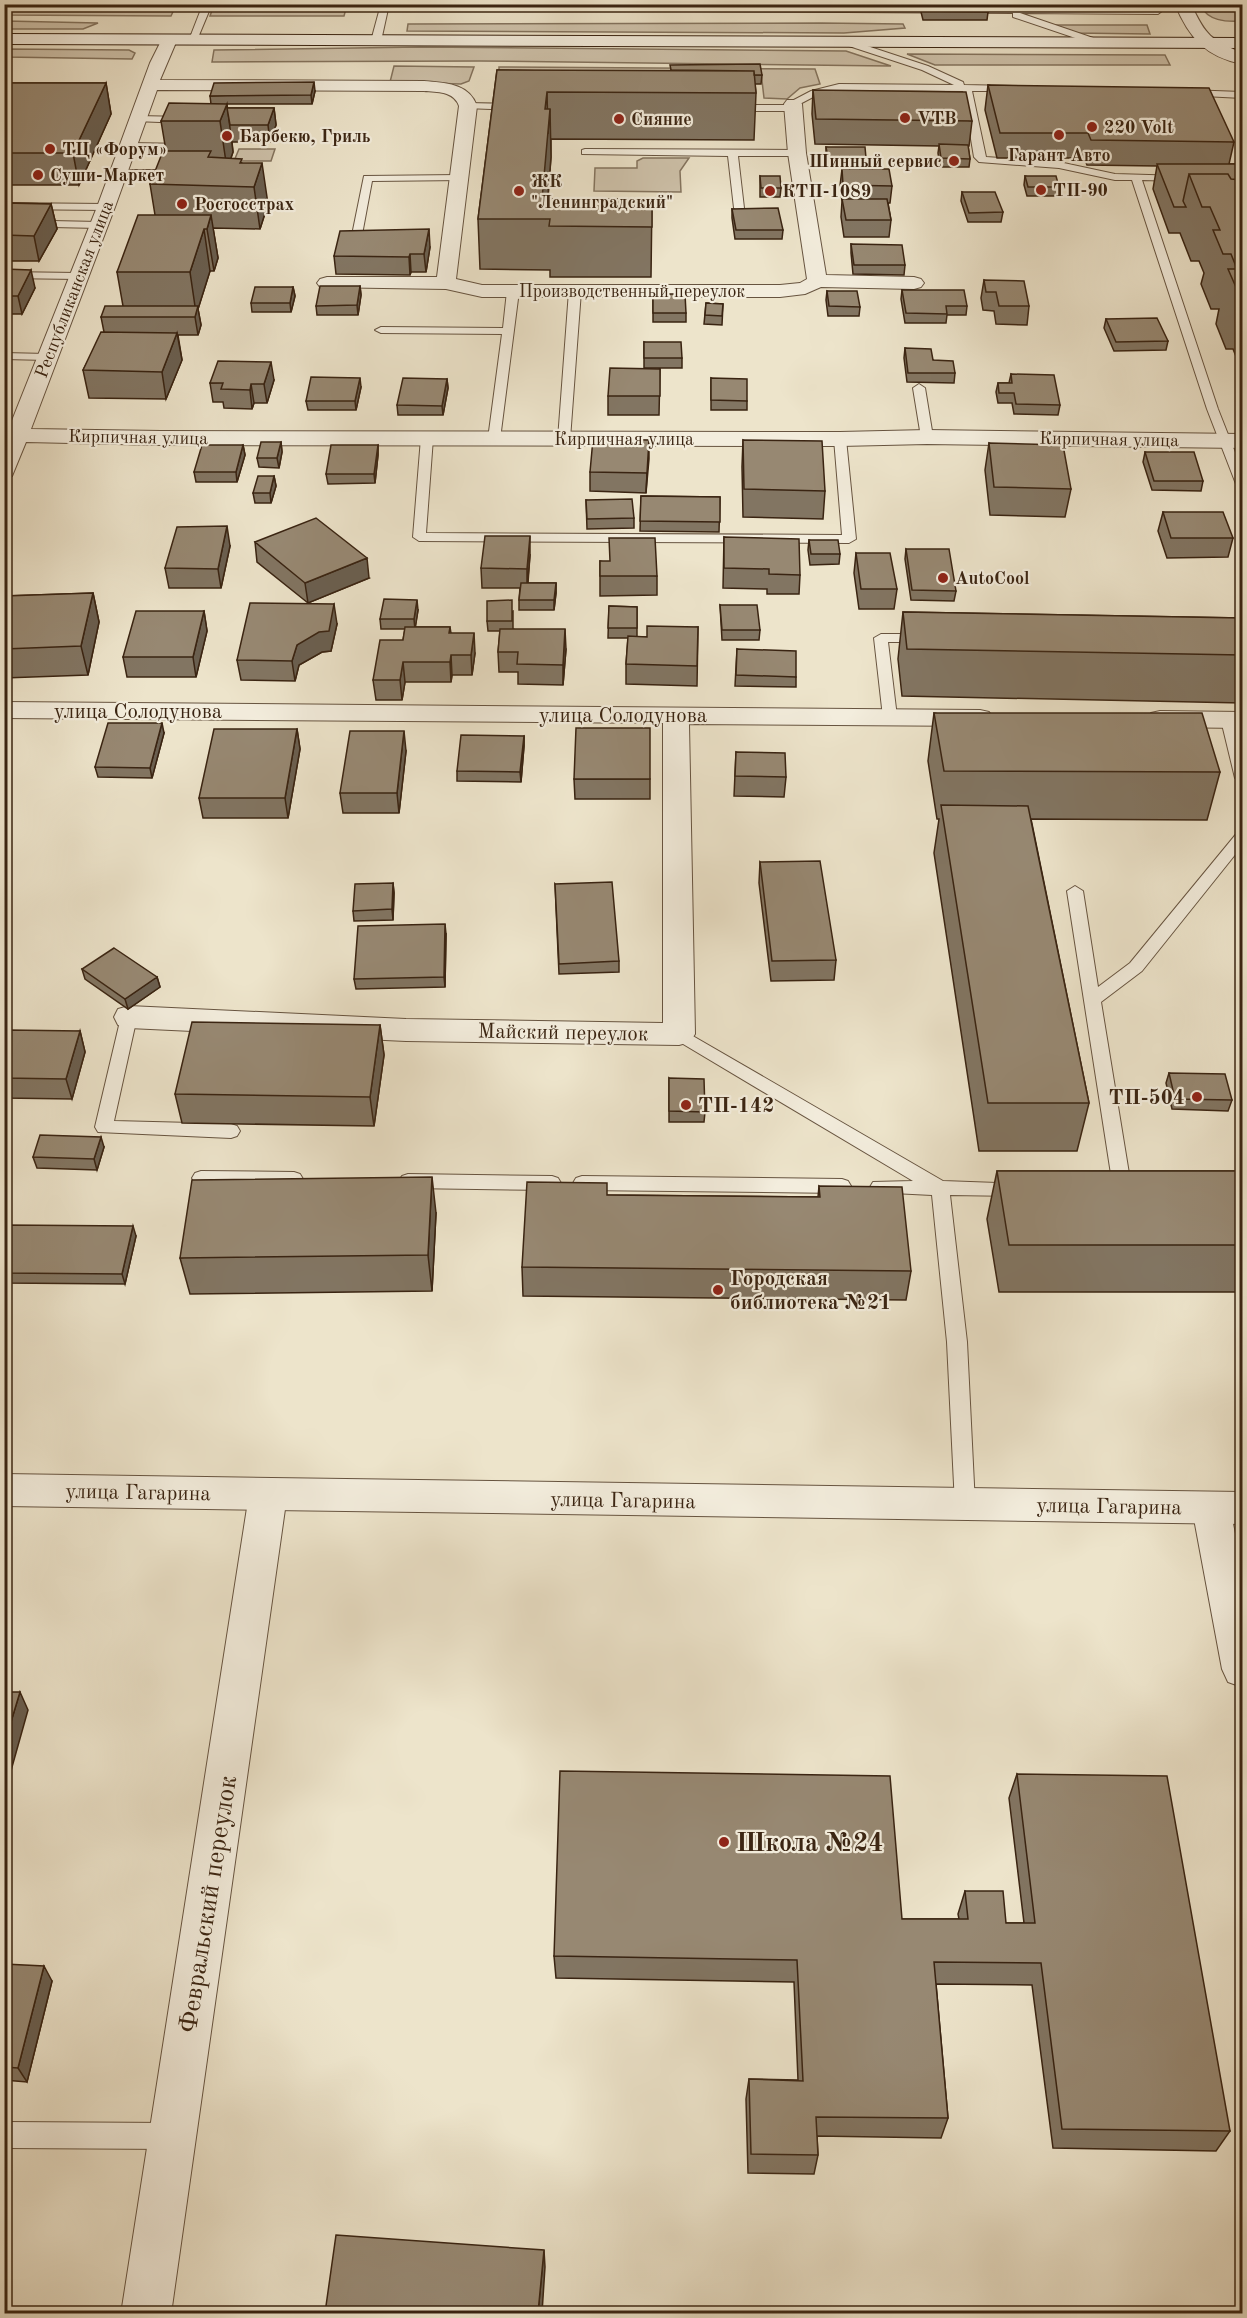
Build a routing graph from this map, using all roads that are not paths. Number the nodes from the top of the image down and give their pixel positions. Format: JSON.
{"nodes":[{"id":1,"x":10,"y":4,"type":"edge"},
{"id":2,"x":208,"y":4,"type":"edge"},
{"id":3,"x":1156,"y":4,"type":"edge"},
{"id":4,"x":1183,"y":4,"type":"edge"},
{"id":5,"x":384,"y":5,"type":"edge"},
{"id":6,"x":4,"y":6,"type":"edge"},
{"id":7,"x":1073,"y":7,"type":"edge"},
{"id":8,"x":1003,"y":10,"type":"junction"},
{"id":9,"x":4,"y":39,"type":"edge"},
{"id":10,"x":169,"y":40,"type":"junction"},
{"id":11,"x":193,"y":40,"type":"junction"},
{"id":12,"x":376,"y":41,"type":"junction"},
{"id":13,"x":849,"y":43,"type":"junction"},
{"id":14,"x":1100,"y":43,"type":"junction"},
{"id":15,"x":1206,"y":43,"type":"junction"},
{"id":16,"x":1242,"y":43,"type":"edge"},
{"id":17,"x":1242,"y":59,"type":"edge"},
{"id":18,"x":150,"y":85,"type":"junction"},
{"id":19,"x":967,"y":87,"type":"junction"},
{"id":20,"x":1015,"y":88,"type":"edge"},
{"id":21,"x":1170,"y":93,"type":"edge"},
{"id":22,"x":1242,"y":95,"type":"edge"},
{"id":23,"x":468,"y":106,"type":"junction"},
{"id":24,"x":793,"y":106,"type":"junction"},
{"id":25,"x":531,"y":107,"type":"edge"},
{"id":26,"x":719,"y":108,"type":"edge"},
{"id":27,"x":137,"y":119,"type":"junction"},
{"id":28,"x":196,"y":120,"type":"edge"},
{"id":29,"x":128,"y":146,"type":"junction"},
{"id":30,"x":199,"y":147,"type":"edge"},
{"id":31,"x":585,"y":152,"type":"edge"},
{"id":32,"x":734,"y":152,"type":"junction"},
{"id":33,"x":797,"y":153,"type":"junction"},
{"id":34,"x":119,"y":172,"type":"junction"},
{"id":35,"x":188,"y":173,"type":"edge"},
{"id":36,"x":459,"y":178,"type":"junction"},
{"id":37,"x":1136,"y":178,"type":"junction"},
{"id":38,"x":1195,"y":178,"type":"edge"},
{"id":39,"x":4,"y":206,"type":"edge"},
{"id":40,"x":739,"y":208,"type":"edge"},
{"id":41,"x":103,"y":216,"type":"junction"},
{"id":42,"x":4,"y":223,"type":"edge"},
{"id":43,"x":356,"y":240,"type":"edge"},
{"id":44,"x":4,"y":275,"type":"edge"},
{"id":45,"x":78,"y":276,"type":"junction"},
{"id":46,"x":817,"y":281,"type":"junction"},
{"id":47,"x":446,"y":283,"type":"junction"},
{"id":48,"x":914,"y":283,"type":"dead end"},
{"id":49,"x":327,"y":284,"type":"edge"},
{"id":50,"x":513,"y":291,"type":"junction"},
{"id":51,"x":575,"y":291,"type":"junction"},
{"id":52,"x":381,"y":330,"type":"dead end"},
{"id":53,"x":508,"y":331,"type":"junction"},
{"id":54,"x":4,"y":356,"type":"edge"},
{"id":55,"x":47,"y":357,"type":"junction"},
{"id":56,"x":919,"y":388,"type":"dead end"},
{"id":57,"x":12,"y":435,"type":"edge"},
{"id":58,"x":927,"y":437,"type":"junction"},
{"id":59,"x":427,"y":438,"type":"junction"},
{"id":60,"x":494,"y":439,"type":"junction"},
{"id":61,"x":564,"y":439,"type":"junction"},
{"id":62,"x":840,"y":439,"type":"junction"},
{"id":63,"x":1233,"y":441,"type":"edge"},
{"id":64,"x":4,"y":471,"type":"edge"},
{"id":65,"x":1242,"y":484,"type":"edge"},
{"id":66,"x":941,"y":638,"type":"edge"},
{"id":67,"x":4,"y":710,"type":"edge"},
{"id":68,"x":676,"y":715,"type":"junction"},
{"id":69,"x":890,"y":717,"type":"junction"},
{"id":70,"x":1006,"y":718,"type":"edge"},
{"id":71,"x":1135,"y":719,"type":"edge"},
{"id":72,"x":1235,"y":720,"type":"edge"},
{"id":73,"x":1242,"y":778,"type":"edge"},
{"id":74,"x":1242,"y":836,"type":"edge"},
{"id":75,"x":1075,"y":891,"type":"dead end"},
{"id":76,"x":1092,"y":1000,"type":"junction"},
{"id":77,"x":129,"y":1017,"type":"joint"},
{"id":78,"x":679,"y":1034,"type":"junction"},
{"id":79,"x":231,"y":1131,"type":"dead end"},
{"id":80,"x":201,"y":1178,"type":"edge"},
{"id":81,"x":308,"y":1180,"type":"edge"},
{"id":82,"x":392,"y":1181,"type":"edge"},
{"id":83,"x":940,"y":1188,"type":"junction"},
{"id":84,"x":1031,"y":1190,"type":"edge"},
{"id":85,"x":1100,"y":1191,"type":"edge"},
{"id":86,"x":1123,"y":1192,"type":"junction"},
{"id":87,"x":1147,"y":1192,"type":"edge"},
{"id":88,"x":4,"y":1490,"type":"edge"},
{"id":89,"x":268,"y":1495,"type":"junction"},
{"id":90,"x":965,"y":1505,"type":"junction"},
{"id":91,"x":1226,"y":1508,"type":"edge"},
{"id":92,"x":1242,"y":1669,"type":"edge"},
{"id":93,"x":4,"y":2135,"type":"edge"},
{"id":94,"x":172,"y":2136,"type":"junction"},
{"id":95,"x":146,"y":2313,"type":"edge"}],
"edges":[{"from":1,"to":6,"type":"lane"},
{"from":2,"to":11,"type":"lane"},
{"from":3,"to":7,"type":"lane"},
{"from":4,"to":15,"type":"street"},
{"from":5,"to":8,"type":"lane"},
{"from":5,"to":12,"type":"lane"},
{"from":7,"to":8,"type":"lane"},
{"from":8,"to":14,"type":"lane"},
{"from":9,"to":10,"type":"street"},
{"from":10,"to":11,"type":"street"},
{"from":10,"to":18,"type":"street","name":"Республиканская улица"},
{"from":11,"to":12,"type":"street"},
{"from":12,"to":13,"type":"street"},
{"from":13,"to":14,"type":"street"},
{"from":13,"to":19,"type":"lane"},
{"from":14,"to":15,"type":"street"},
{"from":15,"to":16,"type":"street"},
{"from":15,"to":17,"type":"street"},
{"from":18,"to":23,"type":"street"},
{"from":18,"to":27,"type":"street","name":"Республиканская улица"},
{"from":19,"to":20,"type":"lane"},
{"from":19,"to":24,"type":"lane"},
{"from":19,"to":37,"type":"lane"},
{"from":21,"to":22,"type":"lane"},
{"from":23,"to":25,"type":"lane"},
{"from":23,"to":36,"type":"street"},
{"from":24,"to":26,"type":"lane"},
{"from":24,"to":33,"type":"street"},
{"from":27,"to":28,"type":"lane"},
{"from":27,"to":29,"type":"street","name":"Республиканская улица"},
{"from":29,"to":30,"type":"lane"},
{"from":29,"to":34,"type":"street","name":"Республиканская улица"},
{"from":31,"to":32,"type":"lane"},
{"from":32,"to":33,"type":"lane"},
{"from":32,"to":40,"type":"lane"},
{"from":33,"to":46,"type":"street"},
{"from":34,"to":35,"type":"lane"},
{"from":34,"to":41,"type":"street","name":"Республиканская улица"},
{"from":36,"to":43,"type":"lane"},
{"from":36,"to":47,"type":"street"},
{"from":37,"to":38,"type":"lane"},
{"from":37,"to":63,"type":"lane"},
{"from":39,"to":41,"type":"lane"},
{"from":41,"to":42,"type":"lane"},
{"from":41,"to":45,"type":"street","name":"Республиканская улица"},
{"from":44,"to":45,"type":"lane"},
{"from":45,"to":55,"type":"street","name":"Республиканская улица"},
{"from":46,"to":48,"type":"street","name":"Производственный переулок"},
{"from":46,"to":51,"type":"street","name":"Производственный переулок"},
{"from":47,"to":49,"type":"street","name":"Производственный переулок"},
{"from":47,"to":50,"type":"street","name":"Производственный переулок"},
{"from":50,"to":51,"type":"street","name":"Производственный переулок"},
{"from":50,"to":53,"type":"lane"},
{"from":51,"to":61,"type":"lane"},
{"from":52,"to":53,"type":"lane"},
{"from":53,"to":60,"type":"lane"},
{"from":54,"to":55,"type":"lane"},
{"from":55,"to":57,"type":"street","name":"Республиканская улица"},
{"from":56,"to":58,"type":"lane"},
{"from":57,"to":59,"type":"street","name":"Кирпичная улица"},
{"from":57,"to":64,"type":"street","name":"Республиканская улица"},
{"from":58,"to":62,"type":"street","name":"Кирпичная улица"},
{"from":58,"to":63,"type":"street","name":"Кирпичная улица"},
{"from":59,"to":60,"type":"street","name":"Кирпичная улица"},
{"from":59,"to":62,"type":"lane"},
{"from":60,"to":61,"type":"street","name":"Кирпичная улица"},
{"from":61,"to":62,"type":"street","name":"Кирпичная улица"},
{"from":63,"to":65,"type":"lane"},
{"from":66,"to":69,"type":"lane"},
{"from":67,"to":68,"type":"street","name":"улица Солодунова"},
{"from":68,"to":69,"type":"street","name":"улица Солодунова"},
{"from":68,"to":78,"type":"street","name":"Майский переулок"},
{"from":69,"to":70,"type":"street","name":"улица Солодунова"},
{"from":71,"to":72,"type":"street"},
{"from":72,"to":73,"type":"lane"},
{"from":74,"to":76,"type":"lane"},
{"from":75,"to":76,"type":"lane"},
{"from":76,"to":86,"type":"lane"},
{"from":77,"to":78,"type":"street","name":"Майский переулок"},
{"from":77,"to":79,"type":"lane"},
{"from":78,"to":83,"type":"lane"},
{"from":80,"to":81,"type":"lane"},
{"from":82,"to":83,"type":"lane"},
{"from":83,"to":84,"type":"lane"},
{"from":83,"to":90,"type":"lane"},
{"from":85,"to":86,"type":"lane"},
{"from":86,"to":87,"type":"lane"},
{"from":88,"to":89,"type":"street","name":"улица Гагарина"},
{"from":89,"to":90,"type":"street","name":"улица Гагарина"},
{"from":89,"to":94,"type":"street","name":"Февральский переулок"},
{"from":90,"to":91,"type":"street","name":"улица Гагарина"},
{"from":91,"to":92,"type":"street"},
{"from":93,"to":94,"type":"lane"},
{"from":94,"to":95,"type":"street","name":"Февральский переулок"}]}
